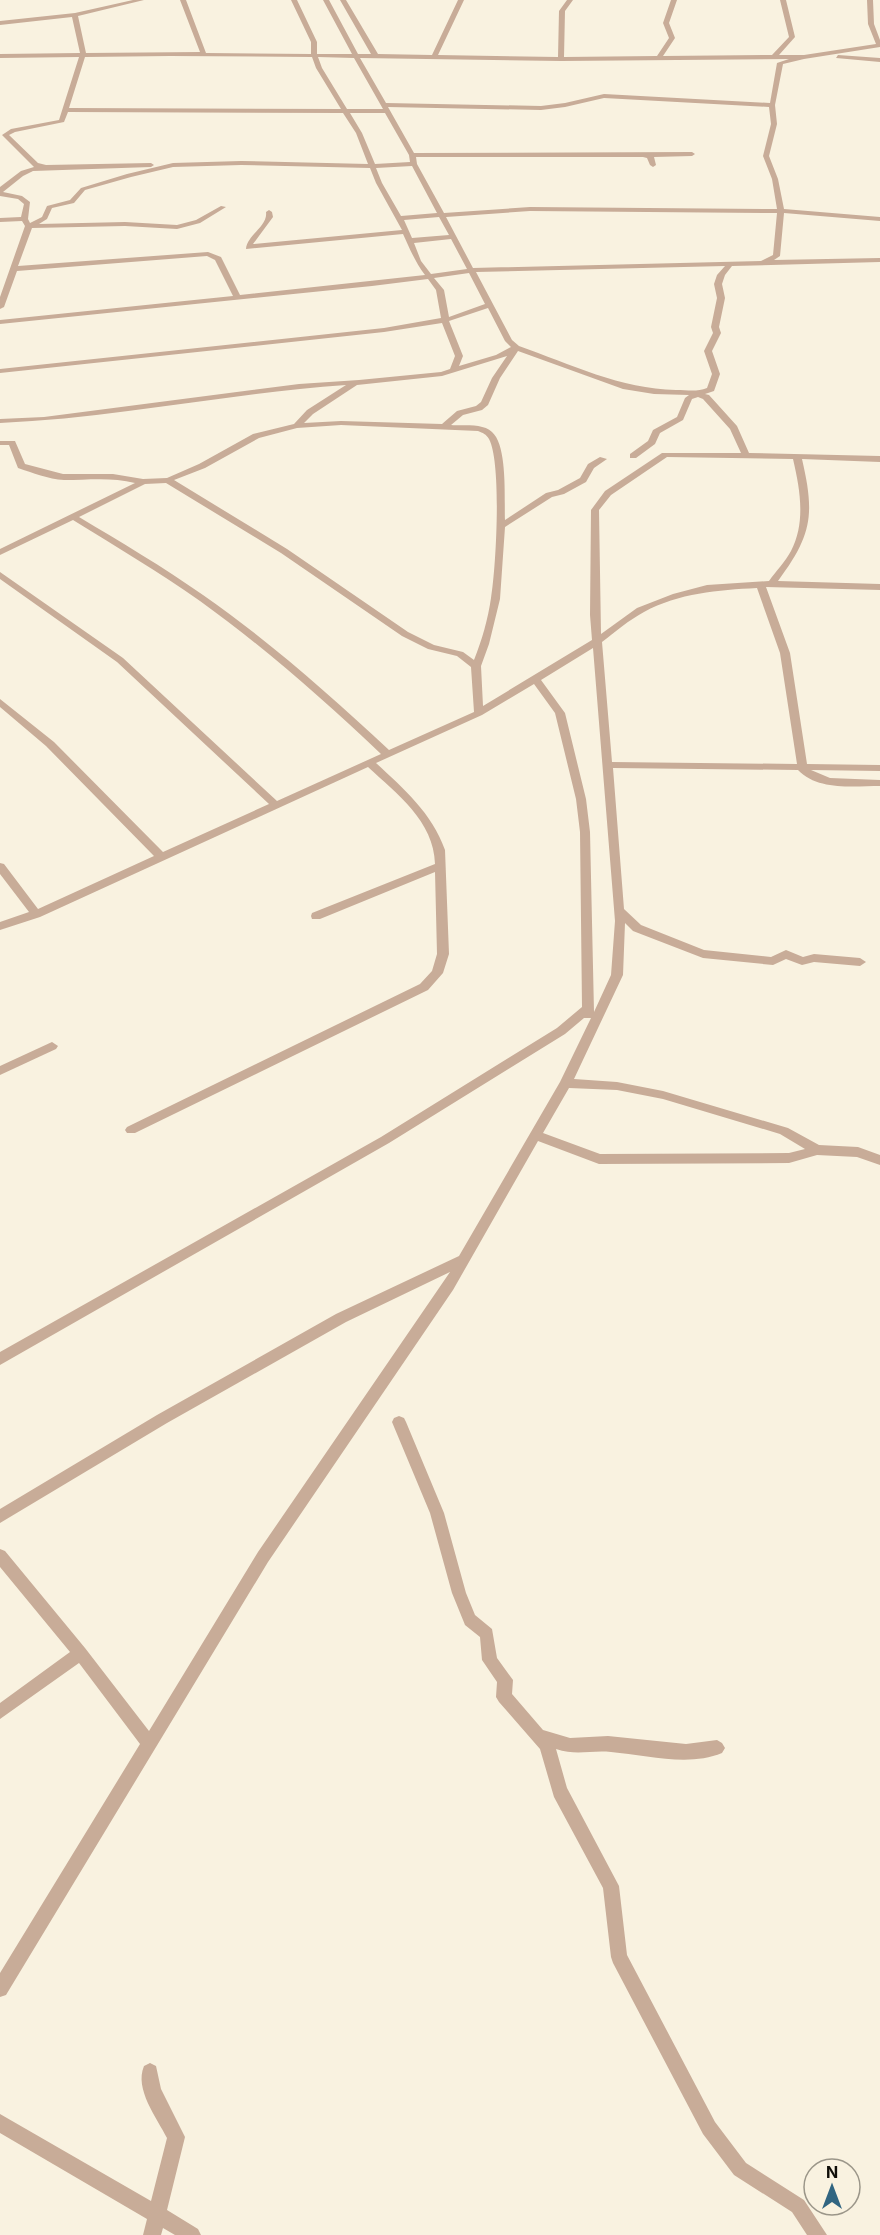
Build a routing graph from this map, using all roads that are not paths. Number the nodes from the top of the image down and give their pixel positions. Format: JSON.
{"nodes":[{"id":1,"x":141,"y":0,"type":"edge"},
{"id":2,"x":183,"y":0,"type":"edge"},
{"id":3,"x":294,"y":0,"type":"edge"},
{"id":4,"x":326,"y":0,"type":"edge"},
{"id":5,"x":343,"y":0,"type":"edge"},
{"id":6,"x":461,"y":0,"type":"edge"},
{"id":7,"x":570,"y":0,"type":"edge"},
{"id":8,"x":674,"y":0,"type":"edge"},
{"id":9,"x":783,"y":0,"type":"edge"},
{"id":10,"x":870,"y":0,"type":"edge"},
{"id":11,"x":126,"y":2,"type":"edge"},
{"id":12,"x":75,"y":15,"type":"junction"},
{"id":13,"x":0,"y":23,"type":"edge"},
{"id":14,"x":880,"y":45,"type":"edge"},
{"id":15,"x":204,"y":54,"type":"junction"},
{"id":16,"x":83,"y":55,"type":"junction"},
{"id":17,"x":314,"y":55,"type":"junction"},
{"id":18,"x":0,"y":56,"type":"edge"},
{"id":19,"x":356,"y":56,"type":"junction"},
{"id":20,"x":816,"y":56,"type":"junction"},
{"id":21,"x":376,"y":57,"type":"junction"},
{"id":22,"x":774,"y":57,"type":"junction"},
{"id":23,"x":804,"y":57,"type":"junction"},
{"id":24,"x":434,"y":58,"type":"junction"},
{"id":25,"x":659,"y":58,"type":"junction"},
{"id":26,"x":561,"y":59,"type":"junction"},
{"id":27,"x":880,"y":60,"type":"edge"},
{"id":28,"x":772,"y":105,"type":"junction"},
{"id":29,"x":383,"y":108,"type":"junction"},
{"id":30,"x":66,"y":110,"type":"junction"},
{"id":31,"x":348,"y":112,"type":"junction"},
{"id":32,"x":692,"y":154,"type":"dead end"},
{"id":33,"x":412,"y":155,"type":"junction"},
{"id":34,"x":647,"y":155,"type":"junction"},
{"id":35,"x":414,"y":164,"type":"junction"},
{"id":36,"x":173,"y":165,"type":"junction"},
{"id":37,"x":653,"y":165,"type":"dead end"},
{"id":38,"x":371,"y":166,"type":"junction"},
{"id":39,"x":46,"y":167,"type":"junction"},
{"id":40,"x":0,"y":193,"type":"edge"},
{"id":41,"x":223,"y":207,"type":"dead end"},
{"id":42,"x":269,"y":212,"type":"dead end"},
{"id":43,"x":781,"y":212,"type":"junction"},
{"id":44,"x":441,"y":213,"type":"junction"},
{"id":45,"x":399,"y":218,"type":"junction"},
{"id":46,"x":24,"y":219,"type":"junction"},
{"id":47,"x":880,"y":219,"type":"edge"},
{"id":48,"x":0,"y":220,"type":"edge"},
{"id":49,"x":29,"y":226,"type":"junction"},
{"id":50,"x":405,"y":232,"type":"junction"},
{"id":51,"x":453,"y":237,"type":"junction"},
{"id":52,"x":408,"y":241,"type":"junction"},
{"id":53,"x":880,"y":260,"type":"edge"},
{"id":54,"x":764,"y":262,"type":"junction"},
{"id":55,"x":730,"y":264,"type":"junction"},
{"id":56,"x":14,"y":269,"type":"junction"},
{"id":57,"x":470,"y":271,"type":"junction"},
{"id":58,"x":428,"y":277,"type":"junction"},
{"id":59,"x":237,"y":297,"type":"junction"},
{"id":60,"x":490,"y":305,"type":"junction"},
{"id":61,"x":0,"y":308,"type":"edge"},
{"id":62,"x":447,"y":320,"type":"junction"},
{"id":63,"x":0,"y":322,"type":"edge"},
{"id":64,"x":516,"y":348,"type":"junction"},
{"id":65,"x":453,"y":370,"type":"junction"},
{"id":66,"x":0,"y":371,"type":"edge"},
{"id":67,"x":359,"y":382,"type":"junction"},
{"id":68,"x":699,"y":395,"type":"junction"},
{"id":69,"x":0,"y":421,"type":"edge"},
{"id":70,"x":297,"y":426,"type":"junction"},
{"id":71,"x":444,"y":426,"type":"junction"},
{"id":72,"x":0,"y":443,"type":"edge"},
{"id":73,"x":746,"y":455,"type":"junction"},
{"id":74,"x":633,"y":456,"type":"dead end"},
{"id":75,"x":798,"y":457,"type":"junction"},
{"id":76,"x":603,"y":459,"type":"dead end"},
{"id":77,"x":880,"y":459,"type":"edge"},
{"id":78,"x":168,"y":480,"type":"junction"},
{"id":79,"x":143,"y":482,"type":"junction"},
{"id":80,"x":73,"y":517,"type":"junction"},
{"id":81,"x":501,"y":525,"type":"junction"},
{"id":82,"x":0,"y":552,"type":"edge"},
{"id":83,"x":0,"y":574,"type":"edge"},
{"id":84,"x":772,"y":584,"type":"junction"},
{"id":85,"x":761,"y":585,"type":"junction"},
{"id":86,"x":880,"y":587,"type":"edge"},
{"id":87,"x":597,"y":641,"type":"junction"},
{"id":88,"x":476,"y":666,"type":"junction"},
{"id":89,"x":536,"y":680,"type":"junction"},
{"id":90,"x":0,"y":702,"type":"edge"},
{"id":91,"x":479,"y":713,"type":"junction"},
{"id":92,"x":387,"y":754,"type":"junction"},
{"id":93,"x":369,"y":762,"type":"junction"},
{"id":94,"x":607,"y":765,"type":"junction"},
{"id":95,"x":802,"y":768,"type":"junction"},
{"id":96,"x":880,"y":768,"type":"edge"},
{"id":97,"x":880,"y":783,"type":"edge"},
{"id":98,"x":276,"y":805,"type":"junction"},
{"id":99,"x":161,"y":857,"type":"junction"},
{"id":100,"x":0,"y":867,"type":"edge"},
{"id":101,"x":441,"y":867,"type":"junction"},
{"id":102,"x":619,"y":910,"type":"junction"},
{"id":103,"x":36,"y":914,"type":"junction"},
{"id":104,"x":316,"y":916,"type":"dead end"},
{"id":105,"x":0,"y":926,"type":"edge"},
{"id":106,"x":860,"y":962,"type":"dead end"},
{"id":107,"x":589,"y":1008,"type":"junction"},
{"id":108,"x":588,"y":1035,"type":"junction"},
{"id":109,"x":52,"y":1046,"type":"dead end"},
{"id":110,"x":0,"y":1071,"type":"edge"},
{"id":111,"x":566,"y":1083,"type":"junction"},
{"id":112,"x":131,"y":1130,"type":"dead end"},
{"id":113,"x":535,"y":1135,"type":"junction"},
{"id":114,"x":817,"y":1150,"type":"junction"},
{"id":115,"x":880,"y":1160,"type":"edge"},
{"id":116,"x":464,"y":1259,"type":"junction"},
{"id":117,"x":0,"y":1359,"type":"edge"},
{"id":118,"x":399,"y":1422,"type":"dead end"},
{"id":119,"x":0,"y":1517,"type":"edge"},
{"id":120,"x":0,"y":1557,"type":"edge"},
{"id":121,"x":80,"y":1653,"type":"junction"},
{"id":122,"x":0,"y":1712,"type":"edge"},
{"id":123,"x":538,"y":1735,"type":"junction"},
{"id":124,"x":148,"y":1742,"type":"junction"},
{"id":125,"x":717,"y":1748,"type":"dead end"},
{"id":126,"x":0,"y":1989,"type":"edge"},
{"id":127,"x":150,"y":2072,"type":"dead end"},
{"id":128,"x":0,"y":2123,"type":"edge"},
{"id":129,"x":156,"y":2214,"type":"junction"},
{"id":130,"x":152,"y":2235,"type":"edge"},
{"id":131,"x":192,"y":2235,"type":"edge"},
{"id":132,"x":818,"y":2235,"type":"edge"}],
"edges":[{"from":1,"to":11,"type":"street"},
{"from":2,"to":15,"type":"street"},
{"from":3,"to":17,"type":"street"},
{"from":4,"to":19,"type":"street"},
{"from":5,"to":21,"type":"street"},
{"from":6,"to":24,"type":"street"},
{"from":7,"to":26,"type":"street"},
{"from":8,"to":25,"type":"street"},
{"from":9,"to":22,"type":"street"},
{"from":10,"to":14,"type":"street"},
{"from":11,"to":12,"type":"street"},
{"from":12,"to":13,"type":"street"},
{"from":12,"to":16,"type":"street"},
{"from":14,"to":20,"type":"street"},
{"from":15,"to":16,"type":"street"},
{"from":15,"to":17,"type":"street"},
{"from":16,"to":18,"type":"street"},
{"from":16,"to":30,"type":"street"},
{"from":17,"to":19,"type":"street"},
{"from":17,"to":31,"type":"street"},
{"from":19,"to":21,"type":"street"},
{"from":19,"to":29,"type":"street"},
{"from":20,"to":23,"type":"street"},
{"from":20,"to":27,"type":"street"},
{"from":21,"to":24,"type":"street"},
{"from":22,"to":23,"type":"street"},
{"from":22,"to":25,"type":"street"},
{"from":23,"to":28,"type":"street"},
{"from":24,"to":26,"type":"street"},
{"from":25,"to":26,"type":"street"},
{"from":28,"to":29,"type":"street"},
{"from":28,"to":43,"type":"street"},
{"from":29,"to":31,"type":"street"},
{"from":29,"to":33,"type":"street"},
{"from":30,"to":31,"type":"street"},
{"from":30,"to":39,"type":"street"},
{"from":31,"to":38,"type":"street"},
{"from":32,"to":34,"type":"street"},
{"from":33,"to":34,"type":"street"},
{"from":33,"to":35,"type":"street"},
{"from":34,"to":37,"type":"street"},
{"from":35,"to":38,"type":"street"},
{"from":35,"to":44,"type":"street"},
{"from":36,"to":38,"type":"street"},
{"from":36,"to":39,"type":"street"},
{"from":36,"to":49,"type":"street"},
{"from":38,"to":45,"type":"street"},
{"from":39,"to":40,"type":"street"},
{"from":40,"to":46,"type":"street"},
{"from":41,"to":49,"type":"street"},
{"from":42,"to":50,"type":"street"},
{"from":43,"to":44,"type":"street"},
{"from":43,"to":47,"type":"street"},
{"from":43,"to":54,"type":"street"},
{"from":44,"to":45,"type":"street"},
{"from":44,"to":51,"type":"street"},
{"from":45,"to":50,"type":"street"},
{"from":46,"to":48,"type":"street"},
{"from":46,"to":49,"type":"street"},
{"from":49,"to":56,"type":"street"},
{"from":50,"to":52,"type":"street"},
{"from":51,"to":52,"type":"street"},
{"from":51,"to":57,"type":"street"},
{"from":52,"to":58,"type":"street"},
{"from":53,"to":54,"type":"street"},
{"from":54,"to":55,"type":"street"},
{"from":55,"to":57,"type":"street"},
{"from":55,"to":68,"type":"street"},
{"from":56,"to":59,"type":"street"},
{"from":56,"to":61,"type":"street"},
{"from":57,"to":58,"type":"street"},
{"from":57,"to":60,"type":"street"},
{"from":58,"to":59,"type":"street"},
{"from":58,"to":62,"type":"street"},
{"from":59,"to":63,"type":"street"},
{"from":60,"to":62,"type":"street"},
{"from":60,"to":64,"type":"street"},
{"from":62,"to":65,"type":"street"},
{"from":62,"to":66,"type":"street"},
{"from":64,"to":65,"type":"street"},
{"from":64,"to":68,"type":"street"},
{"from":64,"to":71,"type":"street"},
{"from":65,"to":67,"type":"street"},
{"from":67,"to":69,"type":"street"},
{"from":67,"to":70,"type":"street"},
{"from":68,"to":73,"type":"street"},
{"from":68,"to":74,"type":"street"},
{"from":70,"to":71,"type":"street"},
{"from":70,"to":78,"type":"street"},
{"from":71,"to":81,"type":"street"},
{"from":72,"to":79,"type":"street"},
{"from":73,"to":75,"type":"street"},
{"from":73,"to":87,"type":"street"},
{"from":75,"to":77,"type":"street"},
{"from":75,"to":84,"type":"street"},
{"from":76,"to":81,"type":"street"},
{"from":78,"to":79,"type":"street"},
{"from":78,"to":88,"type":"street"},
{"from":79,"to":80,"type":"street"},
{"from":80,"to":82,"type":"street"},
{"from":80,"to":92,"type":"street"},
{"from":81,"to":88,"type":"street"},
{"from":83,"to":98,"type":"street"},
{"from":84,"to":85,"type":"street"},
{"from":84,"to":86,"type":"street"},
{"from":85,"to":87,"type":"street"},
{"from":85,"to":95,"type":"street"},
{"from":87,"to":89,"type":"street"},
{"from":87,"to":94,"type":"street"},
{"from":88,"to":91,"type":"street"},
{"from":89,"to":91,"type":"street"},
{"from":89,"to":107,"type":"street"},
{"from":90,"to":99,"type":"street"},
{"from":91,"to":92,"type":"street"},
{"from":92,"to":93,"type":"street"},
{"from":93,"to":98,"type":"street"},
{"from":93,"to":101,"type":"street"},
{"from":94,"to":95,"type":"street"},
{"from":94,"to":102,"type":"street"},
{"from":95,"to":96,"type":"street"},
{"from":95,"to":97,"type":"street"},
{"from":98,"to":99,"type":"street"},
{"from":99,"to":103,"type":"street"},
{"from":100,"to":103,"type":"street"},
{"from":101,"to":104,"type":"street"},
{"from":101,"to":112,"type":"street"},
{"from":102,"to":106,"type":"street"},
{"from":102,"to":108,"type":"street"},
{"from":103,"to":105,"type":"street"},
{"from":107,"to":108,"type":"street"},
{"from":107,"to":117,"type":"street"},
{"from":108,"to":111,"type":"street"},
{"from":109,"to":110,"type":"street"},
{"from":111,"to":113,"type":"street"},
{"from":111,"to":114,"type":"street"},
{"from":113,"to":114,"type":"street"},
{"from":113,"to":116,"type":"street"},
{"from":114,"to":115,"type":"street"},
{"from":116,"to":119,"type":"street"},
{"from":116,"to":124,"type":"street"},
{"from":118,"to":123,"type":"street"},
{"from":120,"to":121,"type":"street"},
{"from":121,"to":122,"type":"street"},
{"from":121,"to":124,"type":"street"},
{"from":123,"to":125,"type":"street"},
{"from":123,"to":132,"type":"street"},
{"from":124,"to":126,"type":"street"},
{"from":127,"to":129,"type":"street"},
{"from":128,"to":129,"type":"street"},
{"from":129,"to":130,"type":"street"},
{"from":129,"to":131,"type":"street"}]}
